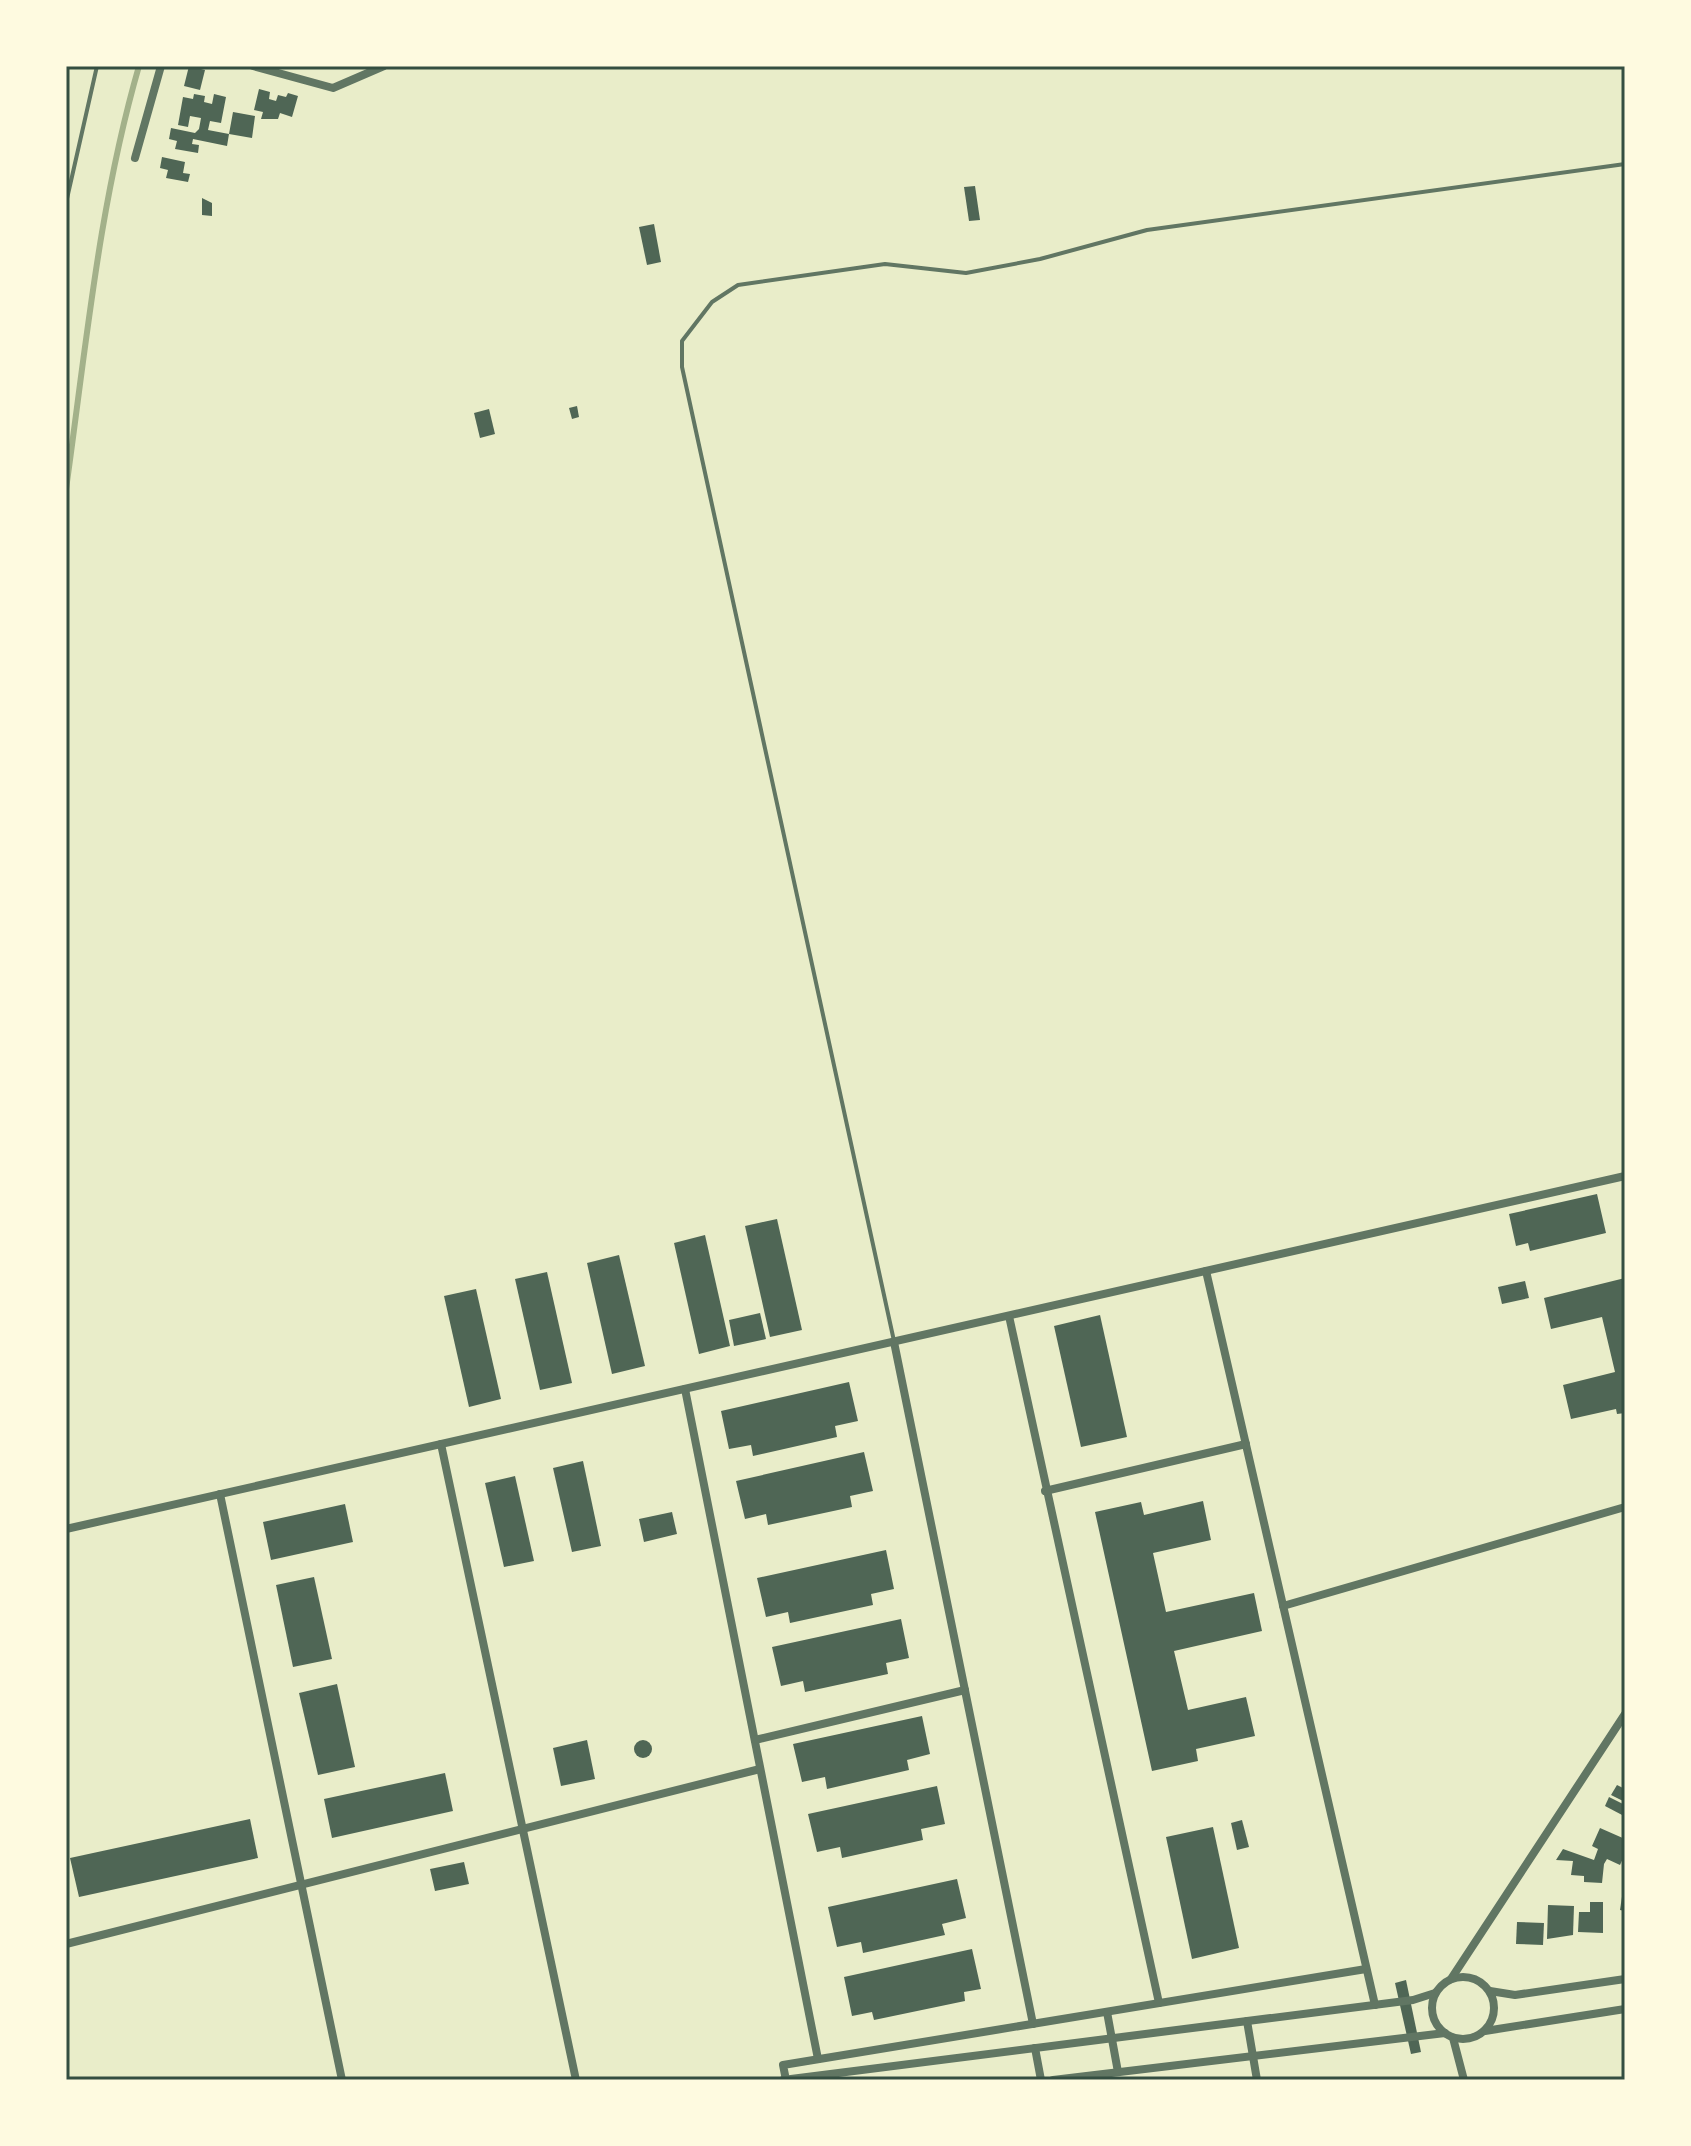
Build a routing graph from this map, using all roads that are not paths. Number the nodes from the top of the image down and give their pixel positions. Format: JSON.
{"nodes":[{"id":1,"x":97,"y":66,"type":"edge"},
{"id":2,"x":161,"y":66,"type":"edge"},
{"id":3,"x":253,"y":66,"type":"edge"},
{"id":4,"x":382,"y":68,"type":"edge"},
{"id":5,"x":135,"y":158,"type":"dead end"},
{"id":6,"x":1625,"y":164,"type":"edge"},
{"id":7,"x":66,"y":203,"type":"edge"},
{"id":8,"x":1625,"y":1176,"type":"edge"},
{"id":9,"x":1206,"y":1271,"type":"junction"},
{"id":10,"x":1009,"y":1316,"type":"junction"},
{"id":11,"x":894,"y":1342,"type":"junction"},
{"id":12,"x":685,"y":1389,"type":"junction"},
{"id":13,"x":441,"y":1444,"type":"junction"},
{"id":14,"x":1246,"y":1444,"type":"junction"},
{"id":15,"x":1045,"y":1491,"type":"junction"},
{"id":16,"x":220,"y":1494,"type":"junction"},
{"id":17,"x":1625,"y":1507,"type":"edge"},
{"id":18,"x":66,"y":1529,"type":"edge"},
{"id":19,"x":1283,"y":1606,"type":"junction"},
{"id":20,"x":965,"y":1690,"type":"junction"},
{"id":21,"x":1625,"y":1714,"type":"edge"},
{"id":22,"x":755,"y":1740,"type":"junction"},
{"id":23,"x":760,"y":1769,"type":"junction"},
{"id":24,"x":523,"y":1829,"type":"junction"},
{"id":25,"x":301,"y":1885,"type":"junction"},
{"id":26,"x":66,"y":1944,"type":"edge"},
{"id":27,"x":1366,"y":1969,"type":"junction"},
{"id":28,"x":1451,"y":1979,"type":"junction"},
{"id":29,"x":1625,"y":1979,"type":"edge"},
{"id":30,"x":1490,"y":1991,"type":"junction"},
{"id":31,"x":1435,"y":1993,"type":"junction"},
{"id":32,"x":1159,"y":2003,"type":"junction"},
{"id":33,"x":1375,"y":2005,"type":"junction"},
{"id":34,"x":1625,"y":2009,"type":"edge"},
{"id":35,"x":1107,"y":2012,"type":"junction"},
{"id":36,"x":1247,"y":2021,"type":"junction"},
{"id":37,"x":1033,"y":2024,"type":"junction"},
{"id":38,"x":1484,"y":2032,"type":"junction"},
{"id":39,"x":1449,"y":2036,"type":"junction"},
{"id":40,"x":1112,"y":2039,"type":"junction"},
{"id":41,"x":1035,"y":2048,"type":"junction"},
{"id":42,"x":1253,"y":2056,"type":"junction"},
{"id":43,"x":818,"y":2059,"type":"junction"},
{"id":44,"x":1118,"y":2072,"type":"junction"},
{"id":45,"x":342,"y":2080,"type":"edge"},
{"id":46,"x":576,"y":2080,"type":"edge"},
{"id":47,"x":784,"y":2080,"type":"edge"},
{"id":48,"x":1041,"y":2080,"type":"edge"},
{"id":49,"x":1053,"y":2080,"type":"edge"},
{"id":50,"x":1257,"y":2080,"type":"edge"},
{"id":51,"x":1464,"y":2080,"type":"edge"}],
"edges":[{"from":1,"to":7,"type":"lane"},
{"from":2,"to":5,"type":"street"},
{"from":3,"to":4,"type":"street"},
{"from":6,"to":11,"type":"lane"},
{"from":8,"to":9,"type":"street"},
{"from":9,"to":10,"type":"street"},
{"from":9,"to":14,"type":"street"},
{"from":10,"to":11,"type":"street"},
{"from":10,"to":15,"type":"street"},
{"from":11,"to":12,"type":"street"},
{"from":11,"to":20,"type":"street"},
{"from":12,"to":13,"type":"street"},
{"from":12,"to":22,"type":"street"},
{"from":13,"to":16,"type":"street"},
{"from":13,"to":24,"type":"street"},
{"from":14,"to":15,"type":"street"},
{"from":14,"to":19,"type":"street"},
{"from":15,"to":32,"type":"street"},
{"from":16,"to":18,"type":"street"},
{"from":16,"to":25,"type":"street"},
{"from":17,"to":19,"type":"street"},
{"from":19,"to":27,"type":"street"},
{"from":20,"to":22,"type":"street"},
{"from":20,"to":37,"type":"street"},
{"from":21,"to":28,"type":"street"},
{"from":22,"to":23,"type":"street"},
{"from":23,"to":24,"type":"street"},
{"from":23,"to":43,"type":"street"},
{"from":24,"to":25,"type":"street"},
{"from":24,"to":46,"type":"street"},
{"from":25,"to":26,"type":"street"},
{"from":25,"to":45,"type":"street"},
{"from":27,"to":32,"type":"street"},
{"from":27,"to":33,"type":"street"},
{"from":28,"to":30,"type":"street"},
{"from":28,"to":31,"type":"street"},
{"from":29,"to":30,"type":"street"},
{"from":30,"to":38,"type":"street"},
{"from":31,"to":33,"type":"street"},
{"from":31,"to":39,"type":"street"},
{"from":32,"to":35,"type":"street"},
{"from":33,"to":36,"type":"street"},
{"from":34,"to":38,"type":"street"},
{"from":35,"to":37,"type":"street"},
{"from":35,"to":40,"type":"street"},
{"from":36,"to":40,"type":"street"},
{"from":36,"to":42,"type":"street"},
{"from":37,"to":43,"type":"street"},
{"from":38,"to":39,"type":"street"},
{"from":39,"to":42,"type":"street"},
{"from":39,"to":51,"type":"street"},
{"from":40,"to":41,"type":"street"},
{"from":40,"to":44,"type":"street"},
{"from":41,"to":47,"type":"street"},
{"from":41,"to":48,"type":"street"},
{"from":42,"to":44,"type":"street"},
{"from":42,"to":50,"type":"street"},
{"from":43,"to":47,"type":"street"},
{"from":44,"to":49,"type":"street"}]}
